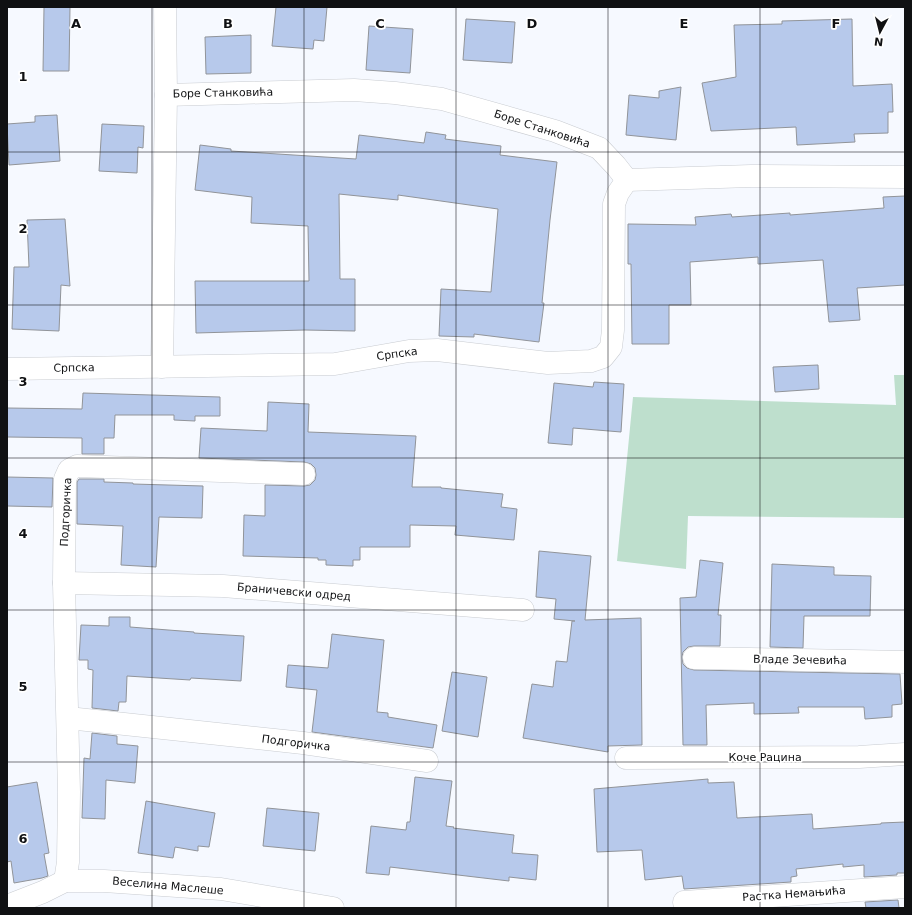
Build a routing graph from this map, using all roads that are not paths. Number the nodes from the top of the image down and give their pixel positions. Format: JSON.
{"nodes":[{"id":1,"x":165,"y":7,"type":"edge"},
{"id":2,"x":166,"y":95,"type":"junction"},
{"id":3,"x":905,"y":177,"type":"edge"},
{"id":4,"x":627,"y":180,"type":"junction"},
{"id":5,"x":162,"y":367,"type":"junction"},
{"id":6,"x":7,"y":369,"type":"edge"},
{"id":7,"x":304,"y":474,"type":"dead end"},
{"id":8,"x":64,"y":583,"type":"junction"},
{"id":9,"x":523,"y":610,"type":"dead end"},
{"id":10,"x":694,"y":658,"type":"dead end"},
{"id":11,"x":905,"y":662,"type":"edge"},
{"id":12,"x":68,"y":718,"type":"junction"},
{"id":13,"x":905,"y":754,"type":"edge"},
{"id":14,"x":626,"y":758,"type":"dead end"},
{"id":15,"x":427,"y":761,"type":"dead end"},
{"id":16,"x":64,"y":881,"type":"junction"},
{"id":17,"x":905,"y":887,"type":"edge"},
{"id":18,"x":684,"y":902,"type":"dead end"},
{"id":19,"x":7,"y":906,"type":"edge"},
{"id":20,"x":333,"y":908,"type":"edge"}],
"edges":[{"from":1,"to":2,"type":"street","name":"Боре Станковића"},
{"from":2,"to":4,"type":"street","name":"Боре Станковића"},
{"from":2,"to":5,"type":"street","name":"Боре Станковића"},
{"from":3,"to":4,"type":"street"},
{"from":4,"to":5,"type":"street","name":"Српска"},
{"from":5,"to":6,"type":"street","name":"Српска"},
{"from":7,"to":8,"type":"street","name":"Подгоричка"},
{"from":8,"to":9,"type":"street","name":"Браничевски одред"},
{"from":8,"to":12,"type":"street","name":"Подгоричка"},
{"from":10,"to":11,"type":"street","name":"Владе Зечевића"},
{"from":12,"to":15,"type":"street","name":"Подгоричка"},
{"from":12,"to":16,"type":"street","name":"Подгоричка"},
{"from":13,"to":14,"type":"street","name":"Коче Рацина"},
{"from":16,"to":19,"type":"street","name":"Веселина Маслеше"},
{"from":16,"to":20,"type":"street","name":"Веселина Маслеше"},
{"from":17,"to":18,"type":"street","name":"Растка Немањића"}]}
